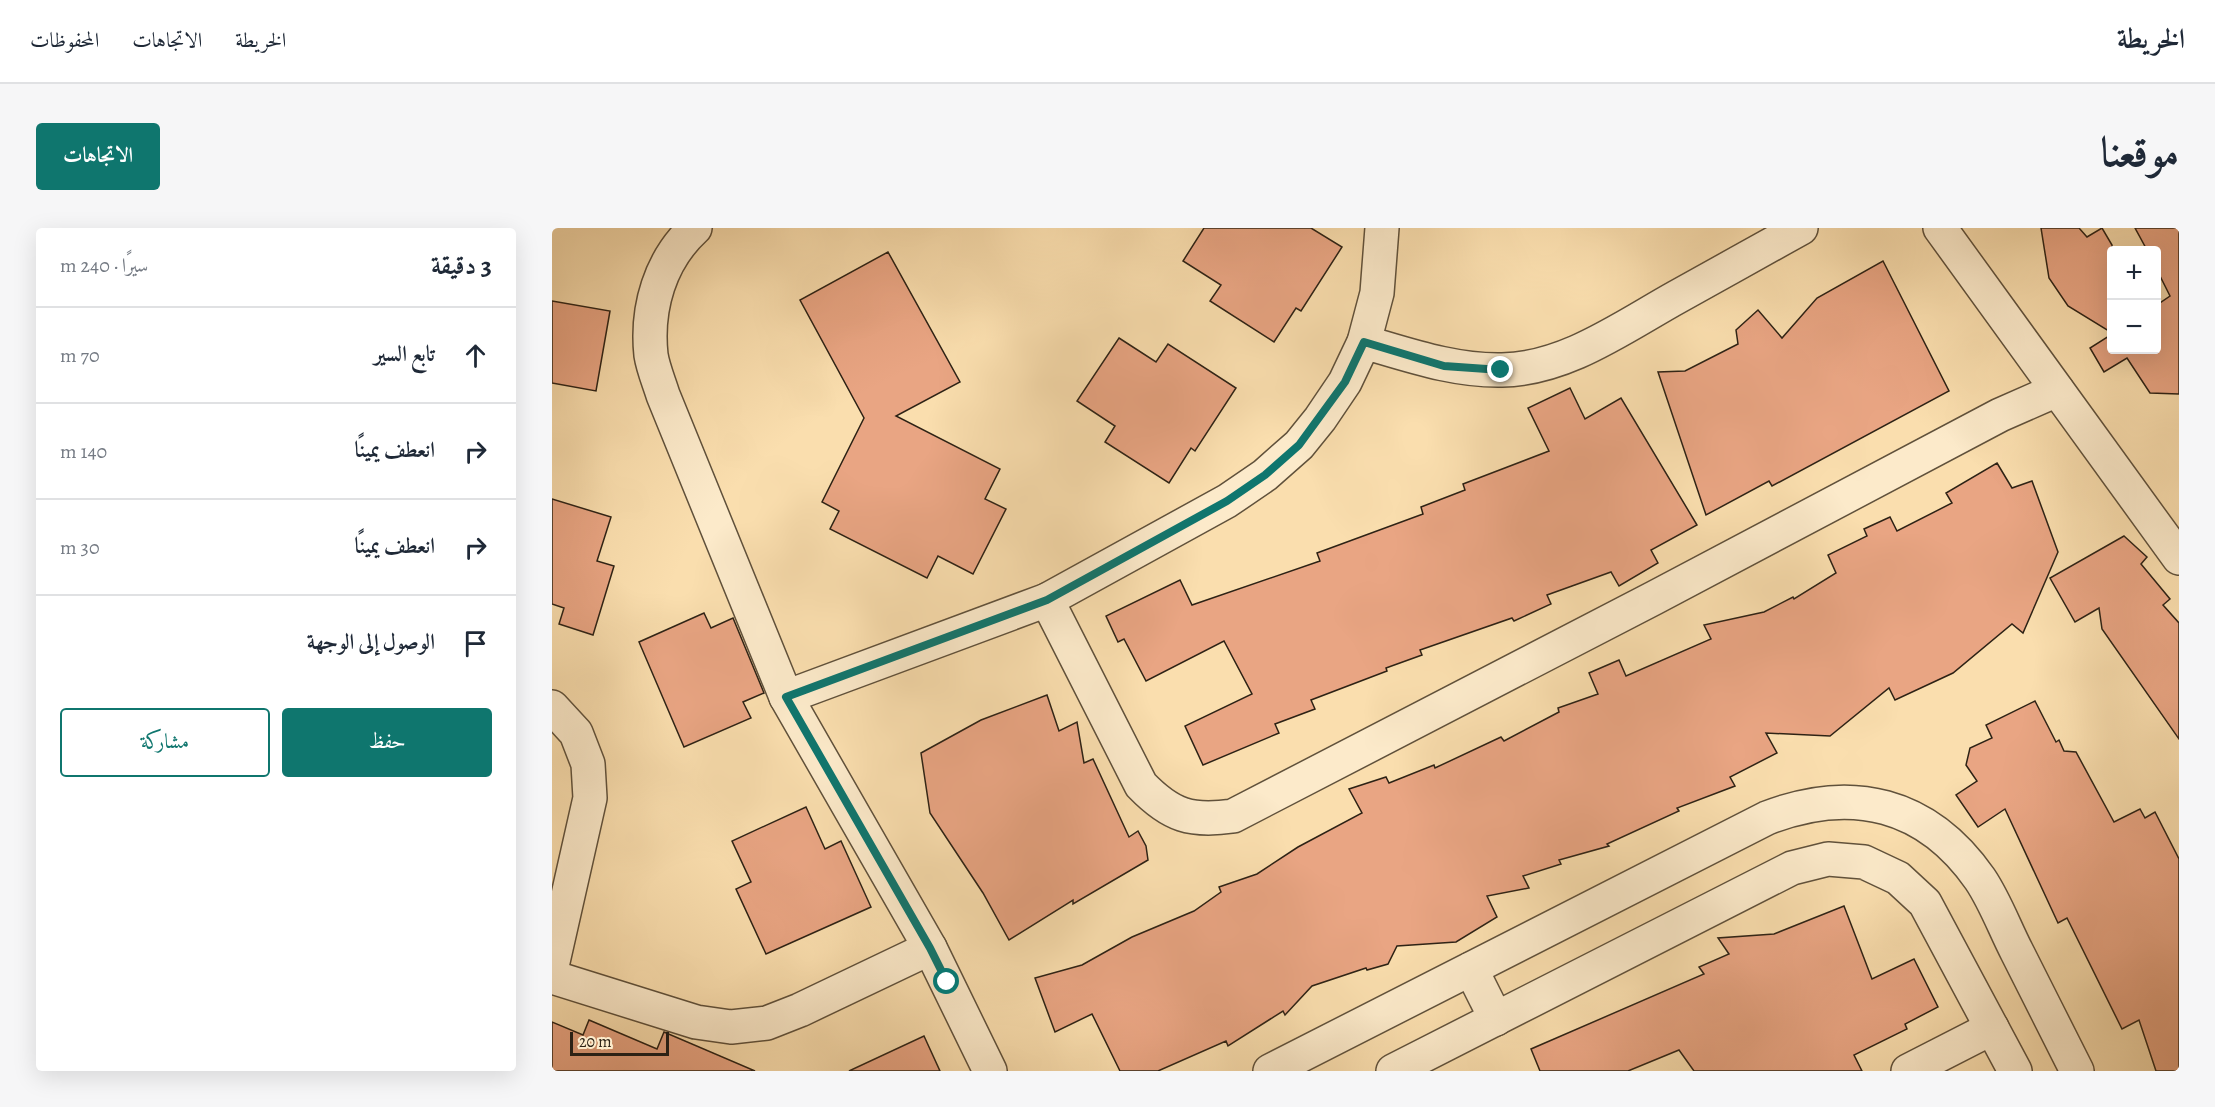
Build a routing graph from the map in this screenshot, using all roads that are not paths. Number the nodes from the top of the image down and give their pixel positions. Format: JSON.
{"nodes":[{"id":1,"x":695,"y":228,"type":"edge"},
{"id":2,"x":1382,"y":228,"type":"edge"},
{"id":3,"x":1801,"y":228,"type":"edge"},
{"id":4,"x":1940,"y":228,"type":"edge"},
{"id":5,"x":1364,"y":342,"type":"junction"},
{"id":6,"x":2057,"y":390,"type":"junction"},
{"id":7,"x":2179,"y":558,"type":"edge"},
{"id":8,"x":1047,"y":600,"type":"junction"},
{"id":9,"x":786,"y":697,"type":"junction"},
{"id":10,"x":552,"y":707,"type":"edge"},
{"id":11,"x":930,"y":948,"type":"junction"},
{"id":12,"x":552,"y":966,"type":"edge"},
{"id":13,"x":1471,"y":969,"type":"junction"},
{"id":14,"x":552,"y":977,"type":"edge"},
{"id":15,"x":1496,"y":1019,"type":"junction"},
{"id":16,"x":1992,"y":1028,"type":"junction"},
{"id":17,"x":990,"y":1071,"type":"edge"},
{"id":18,"x":1270,"y":1071,"type":"edge"},
{"id":19,"x":1394,"y":1071,"type":"edge"},
{"id":20,"x":1908,"y":1071,"type":"edge"},
{"id":21,"x":2015,"y":1071,"type":"edge"},
{"id":22,"x":2077,"y":1071,"type":"edge"}],
"edges":[{"from":1,"to":9,"type":"street"},
{"from":2,"to":5,"type":"street"},
{"from":3,"to":5,"type":"street"},
{"from":4,"to":6,"type":"street"},
{"from":5,"to":8,"type":"street"},
{"from":6,"to":7,"type":"street"},
{"from":6,"to":8,"type":"street"},
{"from":8,"to":9,"type":"street"},
{"from":9,"to":11,"type":"street"},
{"from":10,"to":12,"type":"street"},
{"from":11,"to":14,"type":"street"},
{"from":11,"to":17,"type":"street"},
{"from":13,"to":15,"type":"street"},
{"from":13,"to":18,"type":"street"},
{"from":13,"to":22,"type":"street"},
{"from":15,"to":16,"type":"street"},
{"from":15,"to":19,"type":"street"},
{"from":16,"to":20,"type":"street"},
{"from":16,"to":21,"type":"street"}]}
